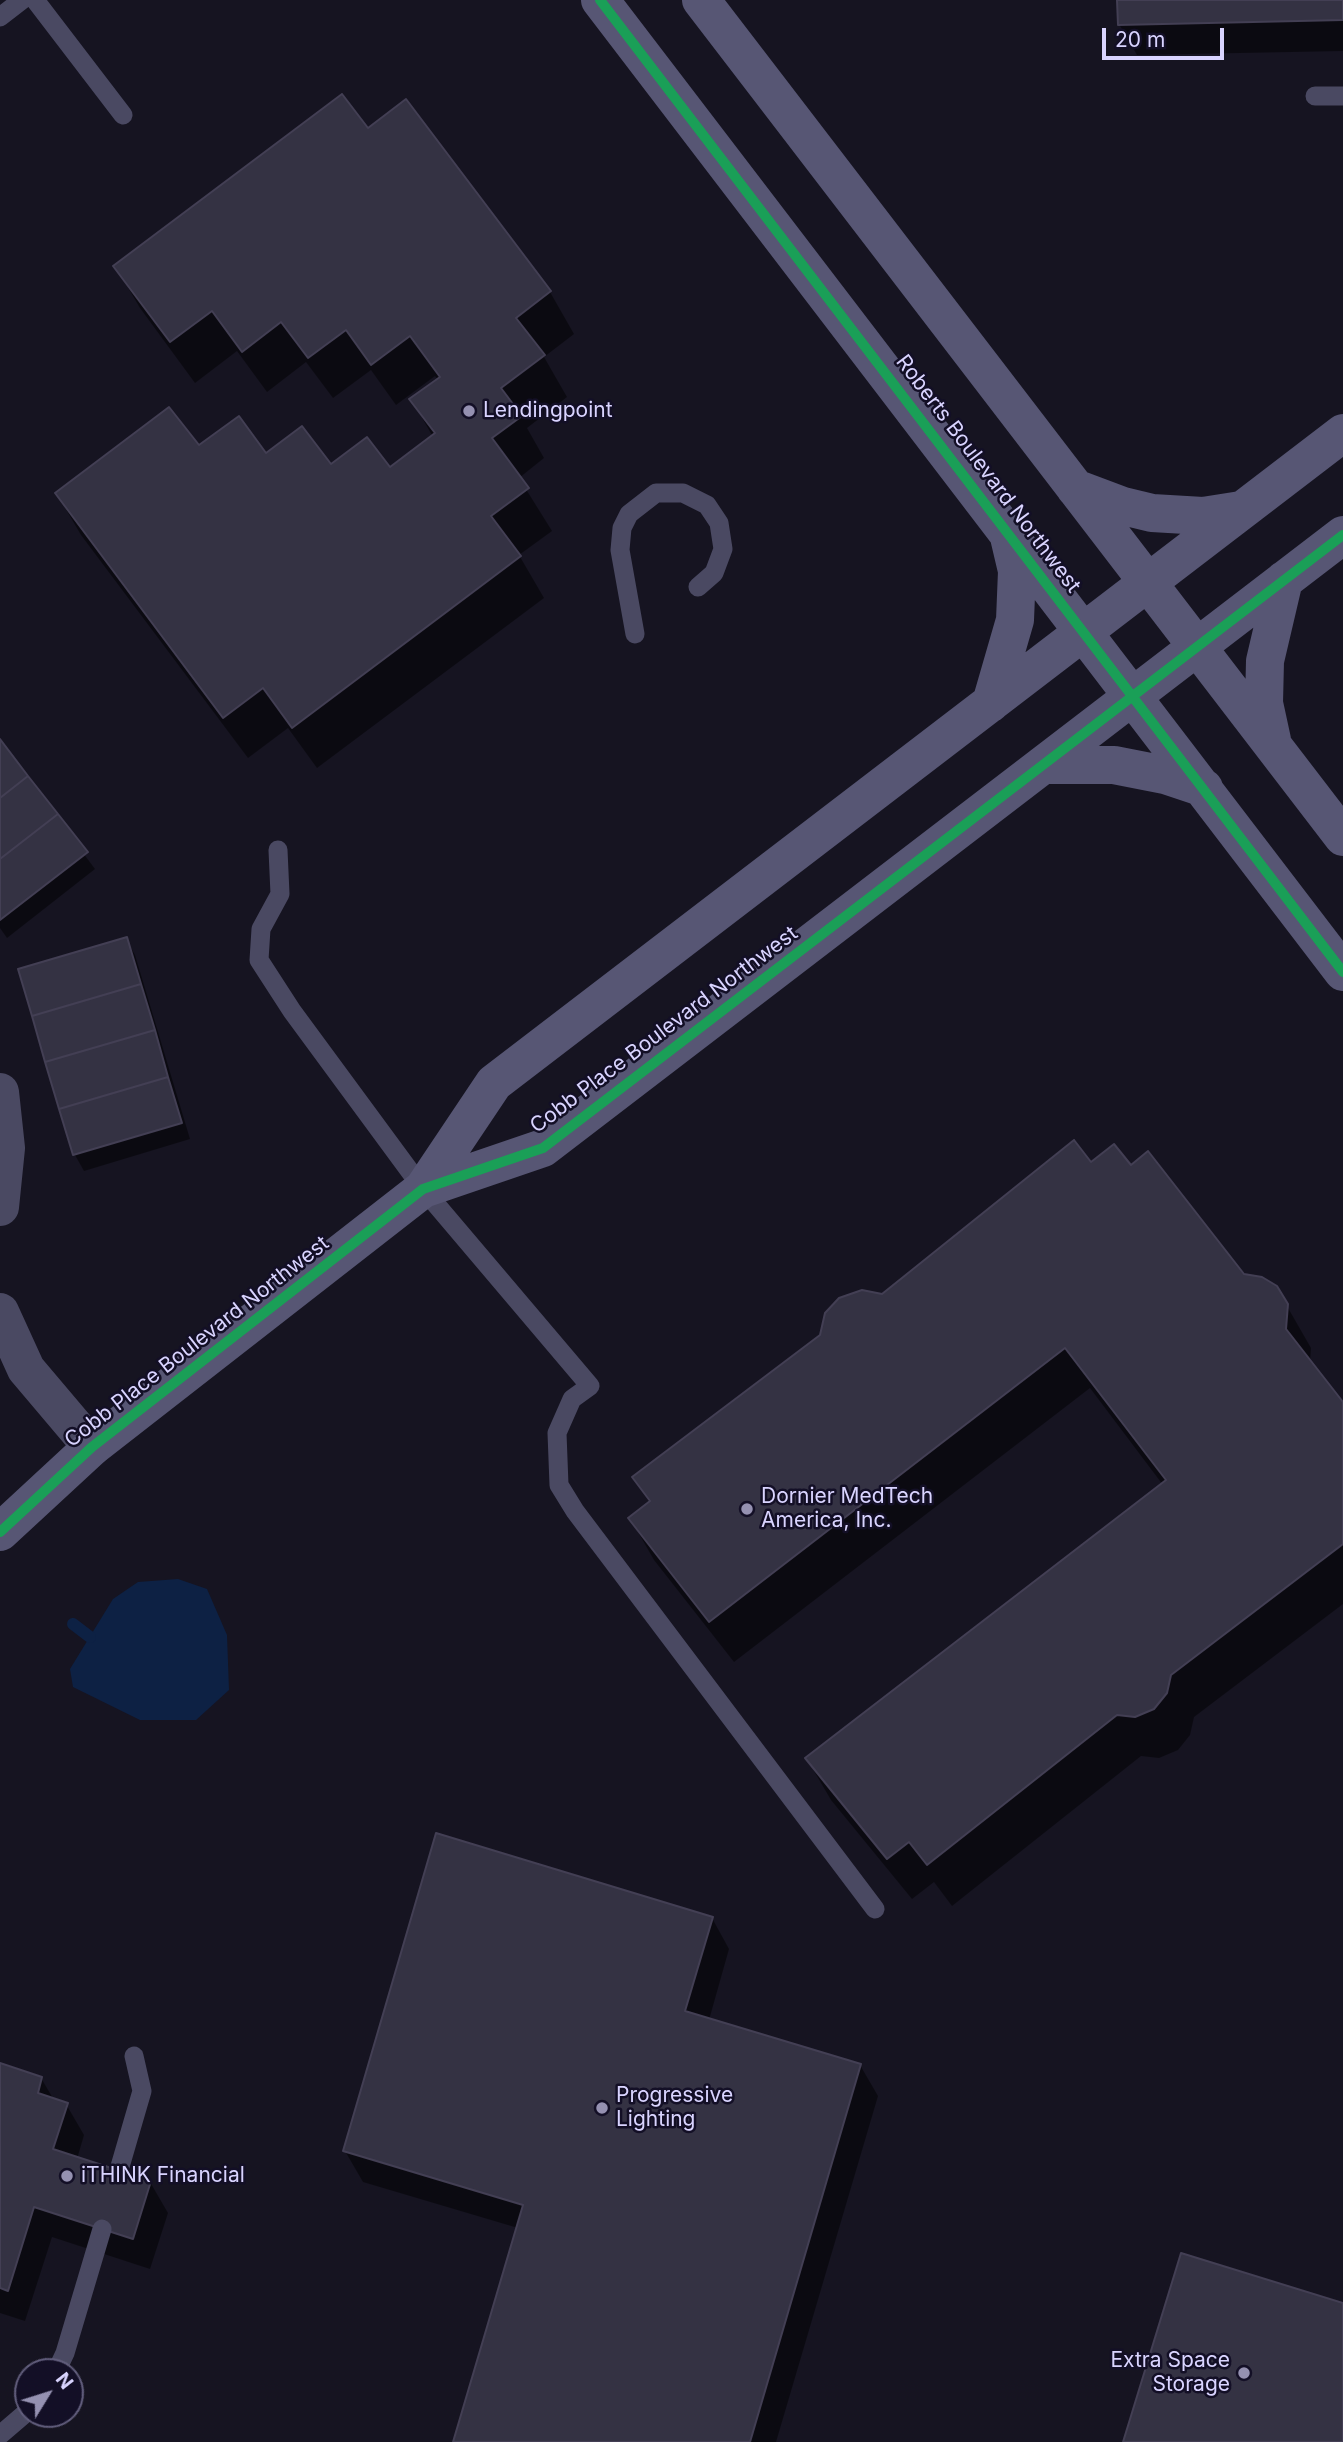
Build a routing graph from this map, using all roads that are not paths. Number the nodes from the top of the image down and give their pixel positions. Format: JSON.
{"nodes":[{"id":1,"x":22,"y":0,"type":"edge"},
{"id":2,"x":35,"y":0,"type":"edge"},
{"id":3,"x":600,"y":0,"type":"edge"},
{"id":4,"x":701,"y":0,"type":"edge"},
{"id":5,"x":0,"y":17,"type":"edge"},
{"id":6,"x":1315,"y":96,"type":"dead end"},
{"id":7,"x":1343,"y":96,"type":"edge"},
{"id":8,"x":123,"y":115,"type":"dead end"},
{"id":9,"x":1343,"y":433,"type":"edge"},
{"id":10,"x":1075,"y":488,"type":"junction"},
{"id":11,"x":1243,"y":510,"type":"junction"},
{"id":12,"x":1007,"y":531,"type":"junction"},
{"id":13,"x":1343,"y":535,"type":"edge"},
{"id":14,"x":1284,"y":580,"type":"junction"},
{"id":15,"x":1148,"y":582,"type":"junction"},
{"id":16,"x":698,"y":587,"type":"dead end"},
{"id":17,"x":1083,"y":631,"type":"junction"},
{"id":18,"x":635,"y":634,"type":"dead end"},
{"id":19,"x":1198,"y":647,"type":"junction"},
{"id":20,"x":1133,"y":696,"type":"junction"},
{"id":21,"x":991,"y":703,"type":"junction"},
{"id":22,"x":1273,"y":745,"type":"junction"},
{"id":23,"x":1043,"y":765,"type":"junction"},
{"id":24,"x":1203,"y":788,"type":"junction"},
{"id":25,"x":1343,"y":837,"type":"edge"},
{"id":26,"x":278,"y":850,"type":"dead end"},
{"id":27,"x":1343,"y":972,"type":"edge"},
{"id":28,"x":0,"y":1092,"type":"edge"},
{"id":29,"x":424,"y":1189,"type":"junction"},
{"id":30,"x":0,"y":1207,"type":"edge"},
{"id":31,"x":0,"y":1312,"type":"edge"},
{"id":32,"x":92,"y":1447,"type":"junction"},
{"id":33,"x":0,"y":1532,"type":"edge"},
{"id":34,"x":875,"y":1909,"type":"dead end"},
{"id":35,"x":134,"y":2056,"type":"dead end"},
{"id":36,"x":119,"y":2170,"type":"dead end"},
{"id":37,"x":102,"y":2229,"type":"dead end"},
{"id":38,"x":62,"y":2358,"type":"edge"},
{"id":39,"x":14,"y":2423,"type":"edge"},
{"id":40,"x":0,"y":2435,"type":"edge"}],
"edges":[{"from":1,"to":5,"type":"lane"},
{"from":2,"to":8,"type":"lane"},
{"from":3,"to":12,"type":"street","name":"Roberts Boulevard Northwest"},
{"from":4,"to":10,"type":"street"},
{"from":6,"to":7,"type":"lane"},
{"from":9,"to":11,"type":"street","name":"Cobb Place Boulevard Northwest"},
{"from":10,"to":11,"type":"street"},
{"from":10,"to":15,"type":"street"},
{"from":11,"to":15,"type":"street","name":"Cobb Place Boulevard Northwest"},
{"from":12,"to":17,"type":"street","name":"Roberts Boulevard Northwest"},
{"from":12,"to":21,"type":"street"},
{"from":13,"to":14,"type":"street","name":"Cobb Place Boulevard Northwest"},
{"from":14,"to":19,"type":"street","name":"Cobb Place Boulevard Northwest"},
{"from":14,"to":22,"type":"street"},
{"from":15,"to":17,"type":"street","name":"Cobb Place Boulevard Northwest"},
{"from":15,"to":19,"type":"street"},
{"from":16,"to":18,"type":"lane"},
{"from":17,"to":20,"type":"street","name":"Roberts Boulevard Northwest"},
{"from":17,"to":21,"type":"street","name":"Cobb Place Boulevard Northwest"},
{"from":19,"to":20,"type":"street","name":"Cobb Place Boulevard Northwest"},
{"from":19,"to":22,"type":"street"},
{"from":20,"to":23,"type":"street","name":"Cobb Place Boulevard Northwest"},
{"from":20,"to":24,"type":"street","name":"Roberts Boulevard Northwest"},
{"from":21,"to":29,"type":"street","name":"Cobb Place Boulevard Northwest"},
{"from":22,"to":25,"type":"street"},
{"from":23,"to":24,"type":"street"},
{"from":23,"to":29,"type":"street","name":"Cobb Place Boulevard Northwest"},
{"from":24,"to":27,"type":"street","name":"Roberts Boulevard Northwest"},
{"from":26,"to":29,"type":"lane"},
{"from":28,"to":30,"type":"street"},
{"from":29,"to":32,"type":"street","name":"Cobb Place Boulevard Northwest"},
{"from":29,"to":34,"type":"lane"},
{"from":31,"to":32,"type":"street"},
{"from":32,"to":33,"type":"street","name":"Cobb Place Boulevard Northwest"},
{"from":35,"to":36,"type":"lane"},
{"from":37,"to":38,"type":"lane"},
{"from":39,"to":40,"type":"lane"}]}
